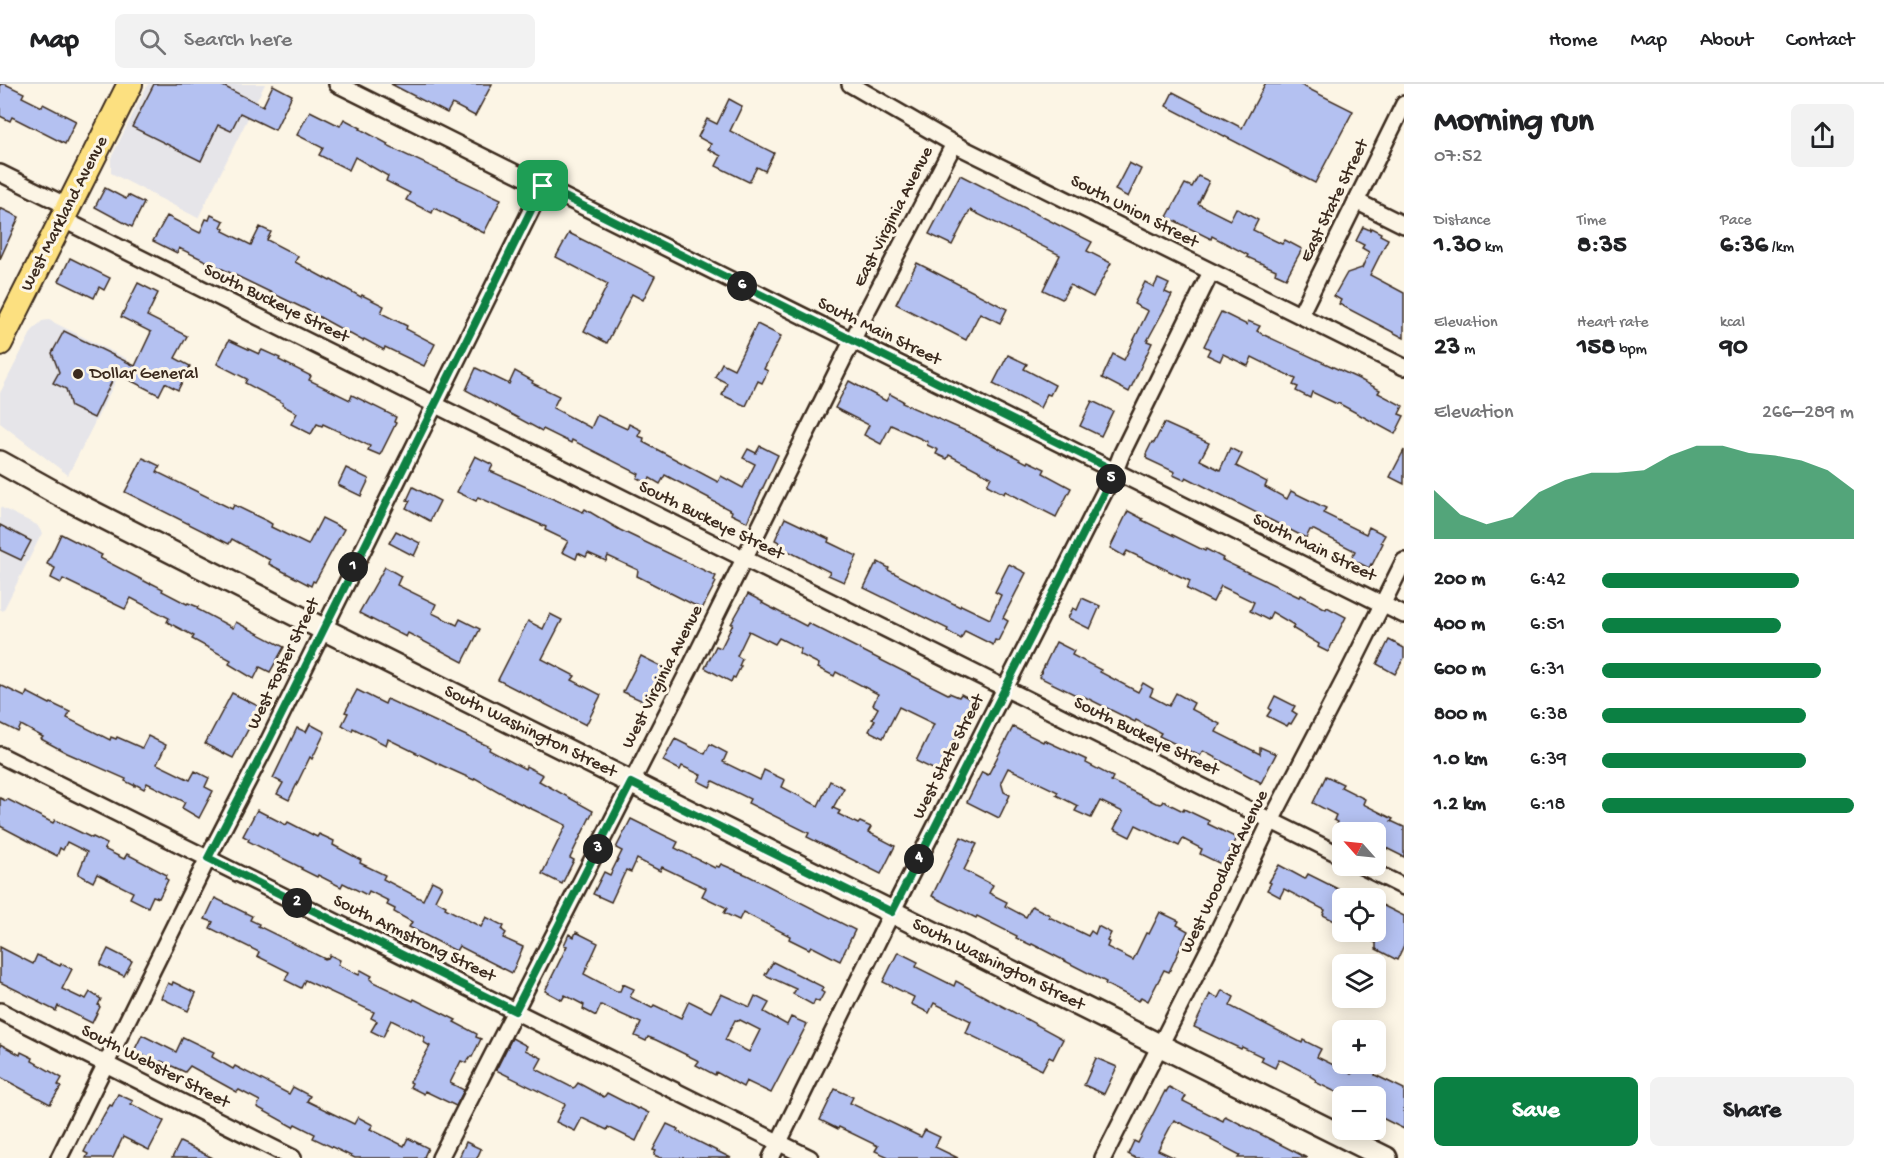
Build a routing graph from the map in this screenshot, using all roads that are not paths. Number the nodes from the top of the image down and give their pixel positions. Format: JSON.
{"nodes":[{"id":1,"x":130,"y":84,"type":"edge"},
{"id":2,"x":337,"y":84,"type":"edge"},
{"id":3,"x":849,"y":84,"type":"edge"},
{"id":4,"x":1404,"y":104,"type":"edge"},
{"id":5,"x":954,"y":144,"type":"junction"},
{"id":6,"x":0,"y":172,"type":"edge"},
{"id":7,"x":543,"y":186,"type":"junction"},
{"id":8,"x":1356,"y":201,"type":"junction"},
{"id":9,"x":66,"y":213,"type":"junction"},
{"id":10,"x":1404,"y":225,"type":"edge"},
{"id":11,"x":1211,"y":272,"type":"junction"},
{"id":12,"x":1300,"y":315,"type":"junction"},
{"id":13,"x":853,"y":341,"type":"junction"},
{"id":14,"x":0,"y":343,"type":"edge"},
{"id":15,"x":1404,"y":368,"type":"edge"},
{"id":16,"x":434,"y":404,"type":"junction"},
{"id":17,"x":0,"y":462,"type":"edge"},
{"id":18,"x":1115,"y":471,"type":"junction"},
{"id":19,"x":745,"y":559,"type":"junction"},
{"id":20,"x":1404,"y":561,"type":"edge"},
{"id":21,"x":1383,"y":604,"type":"junction"},
{"id":22,"x":1404,"y":615,"type":"edge"},
{"id":23,"x":323,"y":630,"type":"junction"},
{"id":24,"x":1005,"y":689,"type":"junction"},
{"id":25,"x":0,"y":755,"type":"edge"},
{"id":26,"x":631,"y":783,"type":"junction"},
{"id":27,"x":1271,"y":820,"type":"junction"},
{"id":28,"x":1332,"y":851,"type":"edge"},
{"id":29,"x":208,"y":858,"type":"junction"},
{"id":30,"x":1382,"y":876,"type":"edge"},
{"id":31,"x":1404,"y":887,"type":"edge"},
{"id":32,"x":892,"y":912,"type":"junction"},
{"id":33,"x":0,"y":1011,"type":"edge"},
{"id":34,"x":515,"y":1011,"type":"junction"},
{"id":35,"x":1159,"y":1045,"type":"junction"},
{"id":36,"x":106,"y":1064,"type":"junction"},
{"id":37,"x":779,"y":1143,"type":"junction"},
{"id":38,"x":59,"y":1158,"type":"edge"},
{"id":39,"x":293,"y":1158,"type":"edge"},
{"id":40,"x":440,"y":1158,"type":"edge"},
{"id":41,"x":771,"y":1158,"type":"edge"},
{"id":42,"x":810,"y":1158,"type":"edge"},
{"id":43,"x":1103,"y":1158,"type":"edge"},
{"id":44,"x":1386,"y":1158,"type":"edge"}],
"edges":[{"from":1,"to":9,"type":"main road","name":"West Markland Avenue"},
{"from":2,"to":7,"type":"street","name":"South Main Street"},
{"from":3,"to":5,"type":"street","name":"South Union Street"},
{"from":4,"to":8,"type":"street","name":"East State Street"},
{"from":5,"to":11,"type":"street","name":"South Union Street"},
{"from":5,"to":13,"type":"street","name":"East Virginia Avenue"},
{"from":6,"to":9,"type":"street","name":"South Buckeye Street"},
{"from":7,"to":13,"type":"street","name":"South Main Street"},
{"from":7,"to":16,"type":"street","name":"West Foster Street"},
{"from":8,"to":10,"type":"street"},
{"from":8,"to":12,"type":"street","name":"East State Street"},
{"from":9,"to":14,"type":"main road","name":"West Markland Avenue"},
{"from":9,"to":16,"type":"street","name":"South Buckeye Street"},
{"from":11,"to":12,"type":"street","name":"South Union Street"},
{"from":11,"to":18,"type":"street"},
{"from":12,"to":15,"type":"street","name":"South Union Street"},
{"from":13,"to":18,"type":"street","name":"South Main Street"},
{"from":13,"to":19,"type":"street","name":"West Virginia Avenue"},
{"from":16,"to":19,"type":"street","name":"South Buckeye Street"},
{"from":16,"to":23,"type":"street","name":"West Foster Street"},
{"from":17,"to":23,"type":"main road","name":"South Washington Street"},
{"from":18,"to":21,"type":"street","name":"South Main Street"},
{"from":18,"to":24,"type":"street","name":"West State Street"},
{"from":19,"to":24,"type":"street","name":"South Buckeye Street"},
{"from":19,"to":26,"type":"street","name":"West Virginia Avenue"},
{"from":20,"to":21,"type":"street","name":"West Woodland Avenue"},
{"from":21,"to":22,"type":"street","name":"South Main Street"},
{"from":21,"to":27,"type":"street","name":"West Woodland Avenue"},
{"from":23,"to":26,"type":"main road","name":"South Washington Street"},
{"from":23,"to":29,"type":"street","name":"West Foster Street"},
{"from":24,"to":27,"type":"street","name":"South Buckeye Street"},
{"from":24,"to":32,"type":"street","name":"West State Street"},
{"from":25,"to":29,"type":"street","name":"South Armstrong Street"},
{"from":26,"to":32,"type":"main road","name":"South Washington Street"},
{"from":26,"to":34,"type":"street","name":"West Virginia Avenue"},
{"from":27,"to":28,"type":"street","name":"South Buckeye Street"},
{"from":27,"to":35,"type":"street","name":"West Woodland Avenue"},
{"from":29,"to":34,"type":"street","name":"South Armstrong Street"},
{"from":29,"to":36,"type":"street","name":"West Foster Street"},
{"from":30,"to":31,"type":"street"},
{"from":32,"to":35,"type":"main road","name":"South Washington Street"},
{"from":32,"to":37,"type":"street","name":"West State Street"},
{"from":33,"to":36,"type":"street","name":"South Webster Street"},
{"from":34,"to":37,"type":"street","name":"South Armstrong Street"},
{"from":34,"to":40,"type":"street","name":"West Virginia Avenue"},
{"from":35,"to":43,"type":"street","name":"West Woodland Avenue"},
{"from":35,"to":44,"type":"main road","name":"South Washington Street"},
{"from":36,"to":38,"type":"street","name":"West Foster Street"},
{"from":36,"to":39,"type":"street","name":"South Webster Street"},
{"from":37,"to":41,"type":"street","name":"West State Street"},
{"from":37,"to":42,"type":"street","name":"South Armstrong Street"}]}
